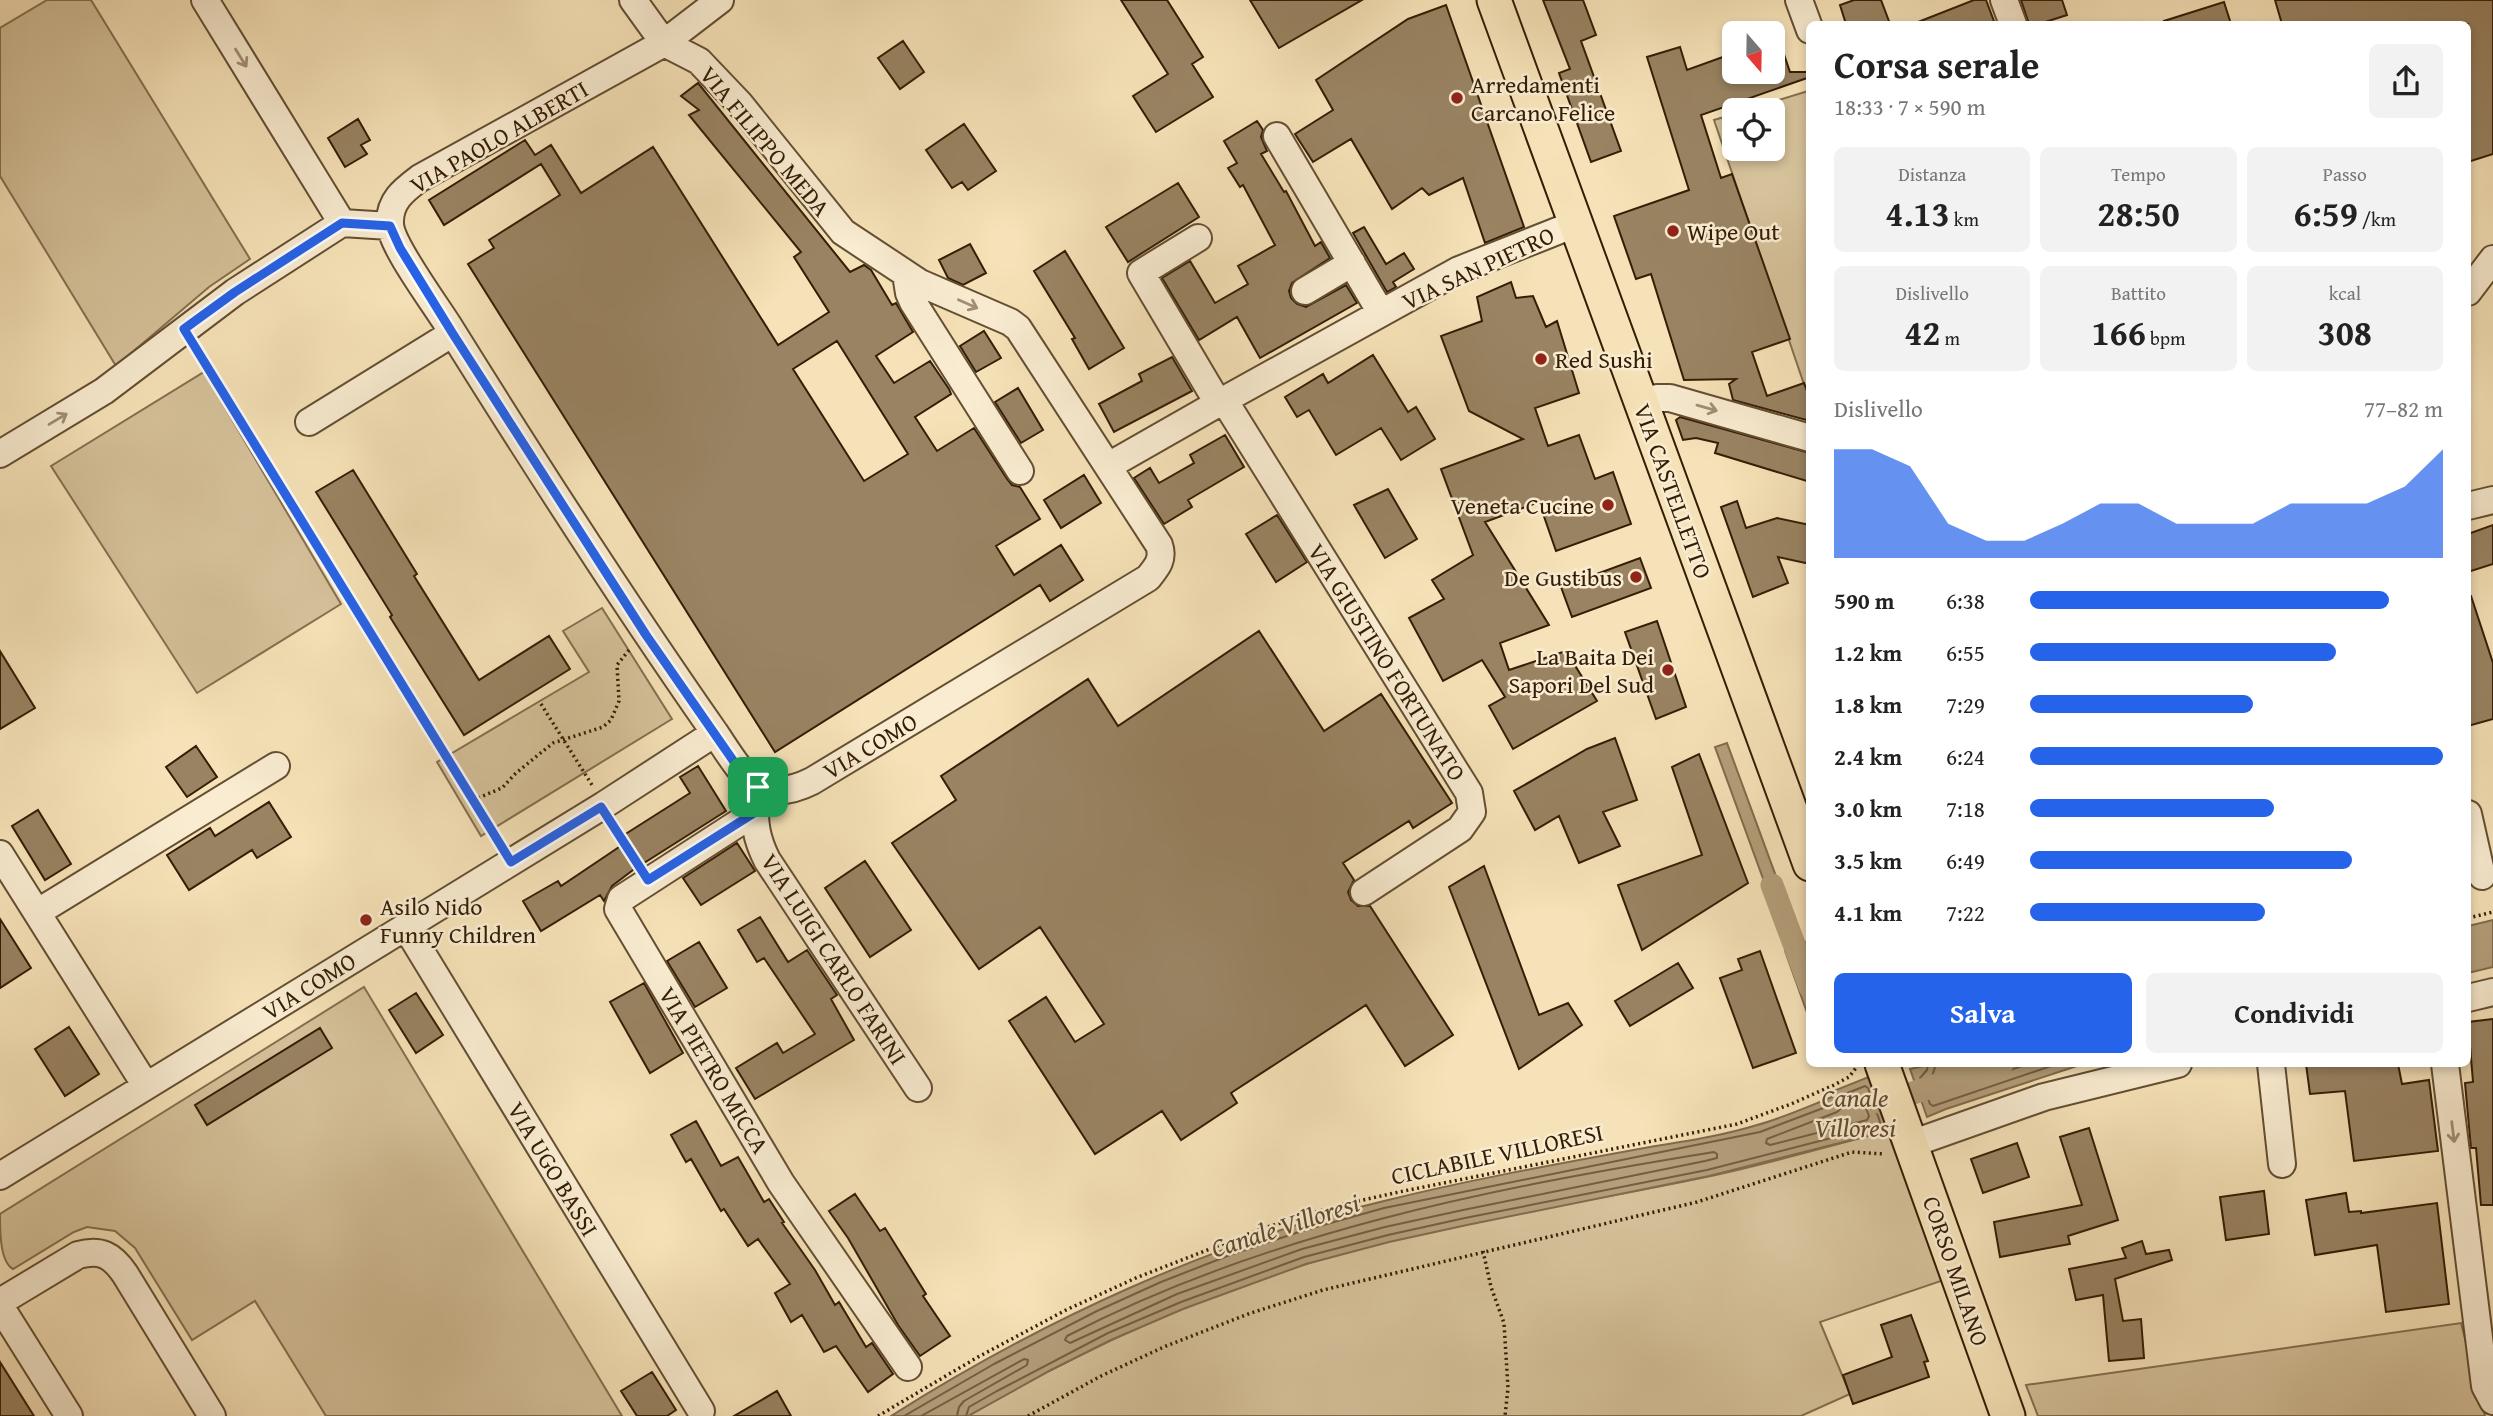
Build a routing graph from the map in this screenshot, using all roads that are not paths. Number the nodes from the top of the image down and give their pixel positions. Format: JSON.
{"nodes":[{"id":1,"x":205,"y":0,"type":"edge"},
{"id":2,"x":633,"y":0,"type":"edge"},
{"id":3,"x":720,"y":0,"type":"edge"},
{"id":4,"x":1494,"y":0,"type":"edge"},
{"id":5,"x":1799,"y":0,"type":"edge"},
{"id":6,"x":2004,"y":0,"type":"edge"},
{"id":7,"x":1807,"y":21,"type":"edge"},
{"id":8,"x":2012,"y":21,"type":"edge"},
{"id":9,"x":664,"y":43,"type":"junction"},
{"id":10,"x":1278,"y":136,"type":"dead end"},
{"id":11,"x":342,"y":223,"type":"junction"},
{"id":12,"x":1575,"y":224,"type":"junction"},
{"id":13,"x":390,"y":226,"type":"junction"},
{"id":14,"x":1198,"y":237,"type":"dead end"},
{"id":15,"x":2493,"y":260,"type":"edge"},
{"id":16,"x":1352,"y":263,"type":"junction"},
{"id":17,"x":906,"y":274,"type":"junction"},
{"id":18,"x":2471,"y":288,"type":"edge"},
{"id":19,"x":1305,"y":291,"type":"dead end"},
{"id":20,"x":1381,"y":313,"type":"junction"},
{"id":21,"x":453,"y":334,"type":"junction"},
{"id":22,"x":1221,"y":401,"type":"junction"},
{"id":23,"x":1641,"y":404,"type":"junction"},
{"id":24,"x":309,"y":422,"type":"dead end"},
{"id":25,"x":1806,"y":437,"type":"edge"},
{"id":26,"x":0,"y":454,"type":"edge"},
{"id":27,"x":1110,"y":465,"type":"junction"},
{"id":28,"x":1020,"y":471,"type":"dead end"},
{"id":29,"x":2493,"y":500,"type":"edge"},
{"id":30,"x":2471,"y":505,"type":"edge"},
{"id":31,"x":1159,"y":545,"type":"joint"},
{"id":32,"x":715,"y":733,"type":"junction"},
{"id":33,"x":276,"y":766,"type":"dead end"},
{"id":34,"x":756,"y":800,"type":"junction"},
{"id":35,"x":2471,"y":827,"type":"edge"},
{"id":36,"x":1806,"y":853,"type":"edge"},
{"id":37,"x":0,"y":854,"type":"edge"},
{"id":38,"x":2482,"y":876,"type":"dead end"},
{"id":39,"x":1364,"y":892,"type":"dead end"},
{"id":40,"x":38,"y":912,"type":"junction"},
{"id":41,"x":406,"y":927,"type":"junction"},
{"id":42,"x":2493,"y":992,"type":"edge"},
{"id":43,"x":2471,"y":997,"type":"edge"},
{"id":44,"x":1876,"y":1067,"type":"edge"},
{"id":45,"x":2166,"y":1067,"type":"edge"},
{"id":46,"x":2271,"y":1067,"type":"edge"},
{"id":47,"x":2445,"y":1067,"type":"edge"},
{"id":48,"x":146,"y":1086,"type":"junction"},
{"id":49,"x":918,"y":1088,"type":"dead end"},
{"id":50,"x":1910,"y":1142,"type":"junction"},
{"id":51,"x":2282,"y":1164,"type":"dead end"},
{"id":52,"x":0,"y":1176,"type":"edge"},
{"id":53,"x":0,"y":1304,"type":"edge"},
{"id":54,"x":908,"y":1367,"type":"dead end"},
{"id":55,"x":2493,"y":1401,"type":"edge"},
{"id":56,"x":701,"y":1411,"type":"dead end"},
{"id":57,"x":69,"y":1416,"type":"edge"},
{"id":58,"x":212,"y":1416,"type":"edge"},
{"id":59,"x":2008,"y":1416,"type":"edge"}],
"edges":[{"from":1,"to":11,"type":"street","one_way":true},
{"from":2,"to":9,"type":"street","name":"VIA FILIPPO MEDA"},
{"from":3,"to":9,"type":"street","name":"VIA PAOLO ALBERTI"},
{"from":4,"to":12,"type":"main road","name":"VIA CASTELLETTO"},
{"from":5,"to":7,"type":"street"},
{"from":6,"to":8,"type":"street"},
{"from":9,"to":13,"type":"street","name":"VIA PAOLO ALBERTI"},
{"from":9,"to":17,"type":"street","name":"VIA FILIPPO MEDA"},
{"from":10,"to":16,"type":"street","name":"VIA SAN PIETRO"},
{"from":11,"to":13,"type":"street"},
{"from":26,"to":11,"type":"street","one_way":true},
{"from":12,"to":20,"type":"street","name":"VIA SAN PIETRO"},
{"from":12,"to":23,"type":"main road","name":"VIA CASTELLETTO"},
{"from":13,"to":21,"type":"street"},
{"from":14,"to":22,"type":"street"},
{"from":15,"to":18,"type":"street"},
{"from":16,"to":19,"type":"street"},
{"from":16,"to":20,"type":"street","name":"VIA SAN PIETRO"},
{"from":17,"to":27,"type":"street","name":"VIA FILIPPO MEDA","one_way":true},
{"from":17,"to":28,"type":"street"},
{"from":20,"to":22,"type":"street","name":"VIA SAN PIETRO"},
{"from":21,"to":24,"type":"street"},
{"from":21,"to":32,"type":"street"},
{"from":22,"to":27,"type":"street","name":"VIA SAN PIETRO"},
{"from":22,"to":39,"type":"street","name":"VIA GIUSTINO FORTUNATO"},
{"from":23,"to":25,"type":"street","one_way":true},
{"from":23,"to":36,"type":"main road","name":"VIA CASTELLETTO"},
{"from":27,"to":31,"type":"street","name":"VIA FILIPPO MEDA"},
{"from":29,"to":30,"type":"street"},
{"from":31,"to":34,"type":"street","name":"VIA COMO"},
{"from":32,"to":34,"type":"street"},
{"from":32,"to":41,"type":"street","name":"VIA COMO"},
{"from":33,"to":40,"type":"street"},
{"from":34,"to":49,"type":"street","name":"VIA LUIGI CARLO FARINI"},
{"from":34,"to":54,"type":"street","name":"VIA PIETRO MICCA"},
{"from":35,"to":38,"type":"street"},
{"from":37,"to":40,"type":"street"},
{"from":40,"to":48,"type":"street"},
{"from":41,"to":48,"type":"street","name":"VIA COMO"},
{"from":41,"to":56,"type":"street","name":"VIA UGO BASSI"},
{"from":42,"to":43,"type":"street"},
{"from":44,"to":50,"type":"main road","name":"CORSO MILANO"},
{"from":45,"to":50,"type":"street"},
{"from":46,"to":51,"type":"street"},
{"from":47,"to":55,"type":"street","one_way":true},
{"from":48,"to":52,"type":"street","name":"VIA COMO"},
{"from":50,"to":59,"type":"main road","name":"CORSO MILANO"},
{"from":53,"to":57,"type":"street"},
{"from":53,"to":58,"type":"street"}]}
